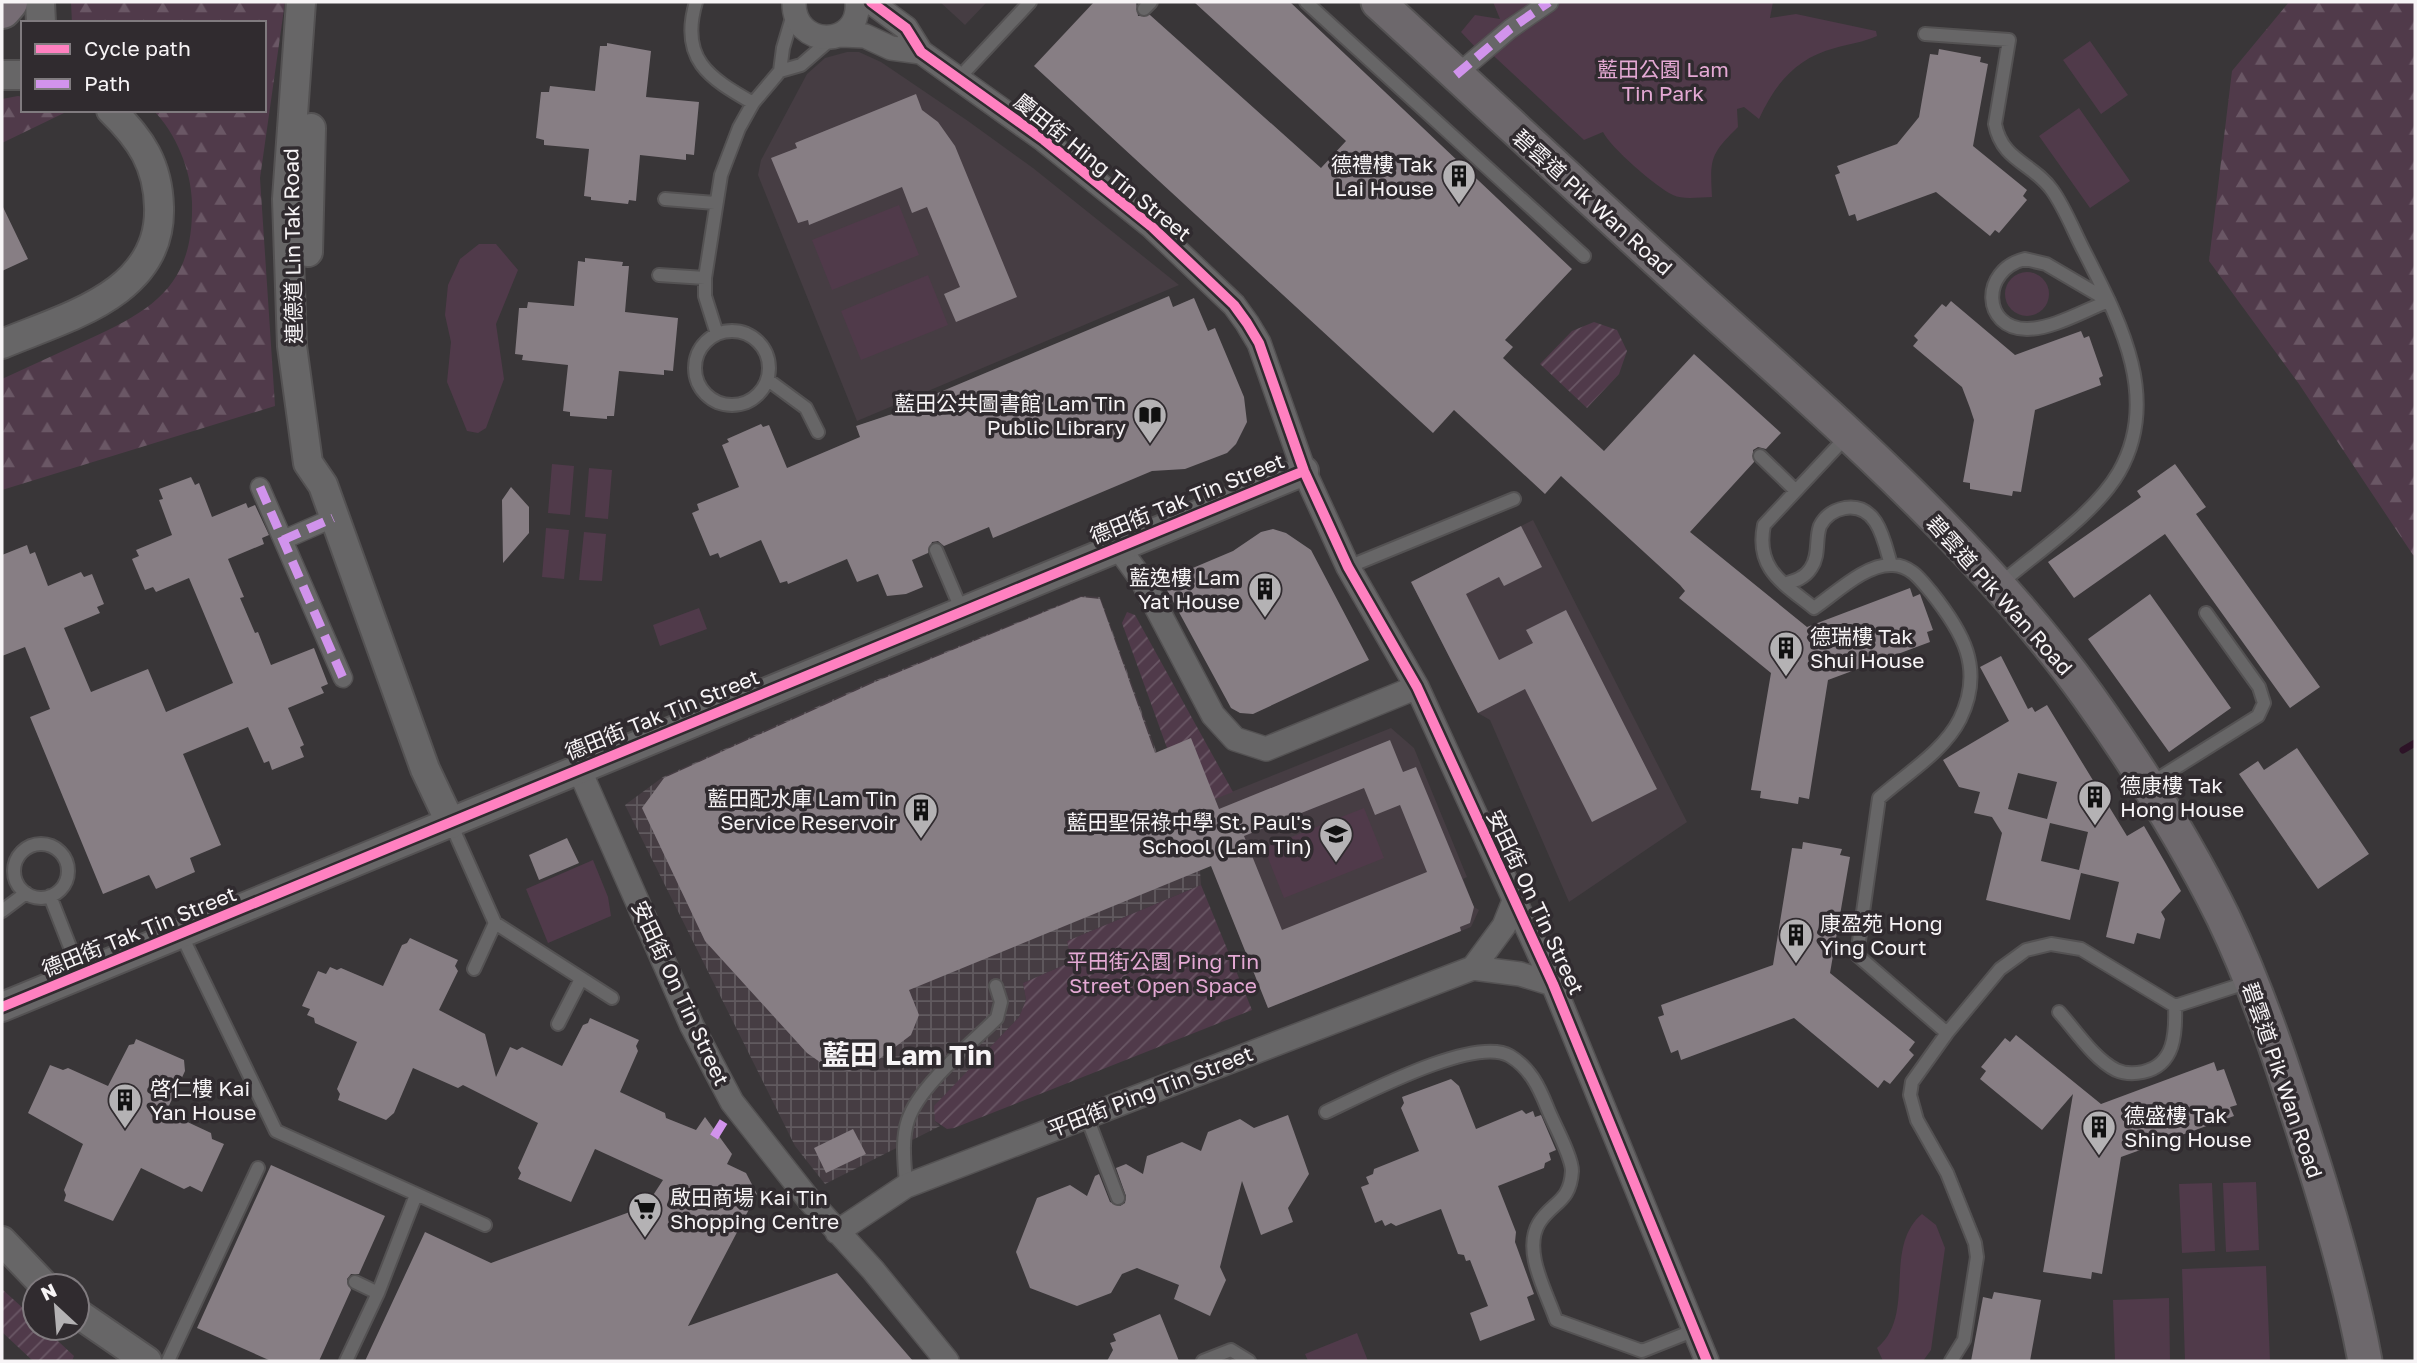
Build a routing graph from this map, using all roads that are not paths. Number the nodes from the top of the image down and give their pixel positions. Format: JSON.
{"nodes":[{"id":1,"x":8,"y":2,"type":"edge"},
{"id":2,"x":40,"y":2,"type":"edge"},
{"id":3,"x":301,"y":2,"type":"edge"},
{"id":4,"x":321,"y":2,"type":"edge"},
{"id":5,"x":696,"y":2,"type":"edge"},
{"id":6,"x":858,"y":2,"type":"edge"},
{"id":7,"x":872,"y":2,"type":"edge"},
{"id":8,"x":1030,"y":2,"type":"edge"},
{"id":9,"x":1307,"y":2,"type":"edge"},
{"id":10,"x":1378,"y":2,"type":"edge"},
{"id":11,"x":1549,"y":2,"type":"edge"},
{"id":12,"x":794,"y":6,"type":"edge"},
{"id":13,"x":2,"y":9,"type":"edge"},
{"id":14,"x":41,"y":21,"type":"edge"},
{"id":15,"x":1925,"y":34,"type":"dead end"},
{"id":16,"x":836,"y":37,"type":"junction"},
{"id":17,"x":921,"y":52,"type":"junction"},
{"id":18,"x":780,"y":71,"type":"junction"},
{"id":19,"x":2,"y":75,"type":"edge"},
{"id":20,"x":21,"y":75,"type":"edge"},
{"id":21,"x":1456,"y":75,"type":"junction"},
{"id":22,"x":958,"y":79,"type":"junction"},
{"id":23,"x":753,"y":103,"type":"junction"},
{"id":24,"x":113,"y":112,"type":"edge"},
{"id":25,"x":665,"y":199,"type":"dead end"},
{"id":26,"x":715,"y":204,"type":"junction"},
{"id":27,"x":1584,"y":256,"type":"dead end"},
{"id":28,"x":659,"y":275,"type":"dead end"},
{"id":29,"x":705,"y":278,"type":"junction"},
{"id":30,"x":2109,"y":300,"type":"junction"},
{"id":31,"x":717,"y":334,"type":"junction"},
{"id":32,"x":2,"y":344,"type":"edge"},
{"id":33,"x":768,"y":380,"type":"junction"},
{"id":34,"x":818,"y":432,"type":"dead end"},
{"id":35,"x":1848,"y":435,"type":"junction"},
{"id":36,"x":1760,"y":456,"type":"dead end"},
{"id":37,"x":1304,"y":471,"type":"junction"},
{"id":38,"x":323,"y":485,"type":"junction"},
{"id":39,"x":260,"y":487,"type":"dead end"},
{"id":40,"x":1795,"y":490,"type":"junction"},
{"id":41,"x":1514,"y":499,"type":"dead end"},
{"id":42,"x":333,"y":518,"type":"junction"},
{"id":43,"x":283,"y":540,"type":"junction"},
{"id":44,"x":1118,"y":547,"type":"junction"},
{"id":45,"x":936,"y":550,"type":"dead end"},
{"id":46,"x":1891,"y":565,"type":"junction"},
{"id":47,"x":1348,"y":567,"type":"junction"},
{"id":48,"x":1784,"y":584,"type":"junction"},
{"id":49,"x":1997,"y":587,"type":"junction"},
{"id":50,"x":962,"y":611,"type":"junction"},
{"id":51,"x":2206,"y":613,"type":"dead end"},
{"id":52,"x":343,"y":678,"type":"dead end"},
{"id":53,"x":1417,"y":687,"type":"junction"},
{"id":54,"x":579,"y":769,"type":"junction"},
{"id":55,"x":2148,"y":786,"type":"junction"},
{"id":56,"x":451,"y":824,"type":"junction"},
{"id":57,"x":26,"y":893,"type":"junction"},
{"id":58,"x":50,"y":896,"type":"junction"},
{"id":59,"x":1514,"y":901,"type":"junction"},
{"id":60,"x":2,"y":911,"type":"edge"},
{"id":61,"x":495,"y":923,"type":"junction"},
{"id":62,"x":181,"y":934,"type":"junction"},
{"id":63,"x":1473,"y":968,"type":"junction"},
{"id":64,"x":474,"y":969,"type":"dead end"},
{"id":65,"x":81,"y":975,"type":"junction"},
{"id":66,"x":581,"y":979,"type":"junction"},
{"id":67,"x":2250,"y":982,"type":"junction"},
{"id":68,"x":1553,"y":984,"type":"junction"},
{"id":69,"x":996,"y":986,"type":"dead end"},
{"id":70,"x":36,"y":993,"type":"junction"},
{"id":71,"x":612,"y":998,"type":"dead end"},
{"id":72,"x":2175,"y":1006,"type":"junction"},
{"id":73,"x":2,"y":1007,"type":"edge"},
{"id":74,"x":2059,"y":1012,"type":"dead end"},
{"id":75,"x":2,"y":1018,"type":"edge"},
{"id":76,"x":558,"y":1024,"type":"dead end"},
{"id":77,"x":1947,"y":1033,"type":"junction"},
{"id":78,"x":1326,"y":1112,"type":"dead end"},
{"id":79,"x":1086,"y":1115,"type":"junction"},
{"id":80,"x":258,"y":1168,"type":"dead end"},
{"id":81,"x":906,"y":1186,"type":"junction"},
{"id":82,"x":416,"y":1195,"type":"junction"},
{"id":83,"x":1118,"y":1198,"type":"dead end"},
{"id":84,"x":485,"y":1225,"type":"dead end"},
{"id":85,"x":837,"y":1232,"type":"junction"},
{"id":86,"x":2,"y":1241,"type":"edge"},
{"id":87,"x":32,"y":1272,"type":"edge"},
{"id":88,"x":355,"y":1282,"type":"dead end"},
{"id":89,"x":378,"y":1293,"type":"junction"},
{"id":90,"x":91,"y":1323,"type":"edge"},
{"id":91,"x":1695,"y":1330,"type":"junction"},
{"id":92,"x":1640,"y":1356,"type":"edge"},
{"id":93,"x":147,"y":1361,"type":"edge"},
{"id":94,"x":168,"y":1361,"type":"edge"},
{"id":95,"x":346,"y":1361,"type":"edge"},
{"id":96,"x":947,"y":1361,"type":"edge"},
{"id":97,"x":1203,"y":1361,"type":"edge"},
{"id":98,"x":1249,"y":1361,"type":"edge"},
{"id":99,"x":1707,"y":1361,"type":"edge"},
{"id":100,"x":1951,"y":1361,"type":"edge"},
{"id":101,"x":2365,"y":1361,"type":"edge"}],
"edges":[{"from":1,"to":13,"type":"highway"},
{"from":2,"to":14,"type":"street"},
{"from":3,"to":38,"type":"street","name":"連德道 Lin Tak Road"},
{"from":4,"to":38,"type":"street","name":"連德道 Lin Tak Road"},
{"from":5,"to":23,"type":"lane"},
{"from":6,"to":16,"type":"street"},
{"from":7,"to":17,"type":"street","name":"慶田街 Hing Tin Street"},
{"from":8,"to":22,"type":"lane"},
{"from":9,"to":27,"type":"lane"},
{"from":10,"to":21,"type":"main road","name":"碧雲道 Pik Wan Road"},
{"from":11,"to":21,"type":"street"},
{"from":12,"to":16,"type":"street","name":"慶田街 Hing Tin Street"},
{"from":12,"to":18,"type":"lane"},
{"from":15,"to":30,"type":"lane"},
{"from":16,"to":17,"type":"street","name":"慶田街 Hing Tin Street"},
{"from":16,"to":18,"type":"lane"},
{"from":17,"to":22,"type":"street","name":"慶田街 Hing Tin Street"},
{"from":18,"to":23,"type":"lane"},
{"from":19,"to":20,"type":"street"},
{"from":21,"to":35,"type":"main road","name":"碧雲道 Pik Wan Road"},
{"from":22,"to":37,"type":"street","name":"慶田街 Hing Tin Street"},
{"from":23,"to":26,"type":"lane"},
{"from":24,"to":32,"type":"street"},
{"from":25,"to":26,"type":"lane"},
{"from":26,"to":29,"type":"lane"},
{"from":28,"to":29,"type":"lane"},
{"from":29,"to":31,"type":"lane"},
{"from":30,"to":30,"type":"lane"},
{"from":30,"to":49,"type":"lane"},
{"from":31,"to":33,"type":"lane"},
{"from":31,"to":33,"type":"lane"},
{"from":33,"to":34,"type":"lane"},
{"from":35,"to":40,"type":"lane"},
{"from":35,"to":49,"type":"main road","name":"碧雲道 Pik Wan Road"},
{"from":36,"to":40,"type":"lane"},
{"from":37,"to":44,"type":"street","name":"德田街 Tak Tin Street"},
{"from":37,"to":47,"type":"street","name":"安田街 On Tin Street"},
{"from":38,"to":42,"type":"street","name":"連德道 Lin Tak Road"},
{"from":39,"to":43,"type":"street"},
{"from":40,"to":48,"type":"lane"},
{"from":41,"to":47,"type":"lane"},
{"from":42,"to":43,"type":"street"},
{"from":42,"to":56,"type":"street","name":"連德道 Lin Tak Road"},
{"from":43,"to":52,"type":"street"},
{"from":44,"to":50,"type":"street","name":"德田街 Tak Tin Street"},
{"from":44,"to":53,"type":"street"},
{"from":45,"to":50,"type":"lane"},
{"from":46,"to":48,"type":"lane"},
{"from":46,"to":48,"type":"lane"},
{"from":46,"to":77,"type":"lane"},
{"from":47,"to":53,"type":"street","name":"安田街 On Tin Street"},
{"from":49,"to":55,"type":"main road","name":"碧雲道 Pik Wan Road"},
{"from":50,"to":54,"type":"street","name":"德田街 Tak Tin Street"},
{"from":51,"to":55,"type":"lane"},
{"from":53,"to":59,"type":"street","name":"安田街 On Tin Street"},
{"from":54,"to":56,"type":"street","name":"德田街 Tak Tin Street"},
{"from":54,"to":85,"type":"street","name":"安田街 On Tin Street"},
{"from":55,"to":67,"type":"main road","name":"碧雲道 Pik Wan Road"},
{"from":56,"to":61,"type":"lane"},
{"from":56,"to":62,"type":"street","name":"德田街 Tak Tin Street"},
{"from":57,"to":58,"type":"lane"},
{"from":57,"to":58,"type":"lane"},
{"from":57,"to":60,"type":"lane"},
{"from":58,"to":65,"type":"lane"},
{"from":59,"to":63,"type":"street"},
{"from":59,"to":68,"type":"street","name":"安田街 On Tin Street"},
{"from":61,"to":64,"type":"lane"},
{"from":61,"to":66,"type":"lane"},
{"from":62,"to":65,"type":"street","name":"德田街 Tak Tin Street"},
{"from":62,"to":82,"type":"lane"},
{"from":63,"to":68,"type":"street","name":"平田街 Ping Tin Street"},
{"from":63,"to":79,"type":"street","name":"平田街 Ping Tin Street"},
{"from":65,"to":70,"type":"street","name":"德田街 Tak Tin Street"},
{"from":66,"to":71,"type":"lane"},
{"from":66,"to":76,"type":"lane"},
{"from":67,"to":72,"type":"lane"},
{"from":67,"to":101,"type":"main road","name":"碧雲道 Pik Wan Road"},
{"from":68,"to":91,"type":"street","name":"安田街 On Tin Street"},
{"from":69,"to":81,"type":"lane"},
{"from":70,"to":73,"type":"street","name":"德田街 Tak Tin Street"},
{"from":70,"to":75,"type":"street","name":"德田街 Tak Tin Street"},
{"from":72,"to":74,"type":"lane"},
{"from":72,"to":77,"type":"lane"},
{"from":77,"to":100,"type":"lane"},
{"from":78,"to":92,"type":"lane"},
{"from":79,"to":81,"type":"street","name":"平田街 Ping Tin Street"},
{"from":79,"to":83,"type":"lane"},
{"from":80,"to":94,"type":"lane"},
{"from":81,"to":85,"type":"street","name":"平田街 Ping Tin Street"},
{"from":82,"to":84,"type":"lane"},
{"from":82,"to":89,"type":"lane"},
{"from":85,"to":96,"type":"street","name":"安田街 On Tin Street"},
{"from":86,"to":87,"type":"street"},
{"from":88,"to":89,"type":"lane"},
{"from":89,"to":95,"type":"lane"},
{"from":90,"to":93,"type":"street"},
{"from":91,"to":92,"type":"lane"},
{"from":91,"to":99,"type":"street","name":"安田街 On Tin Street"},
{"from":97,"to":98,"type":"lane"}]}
